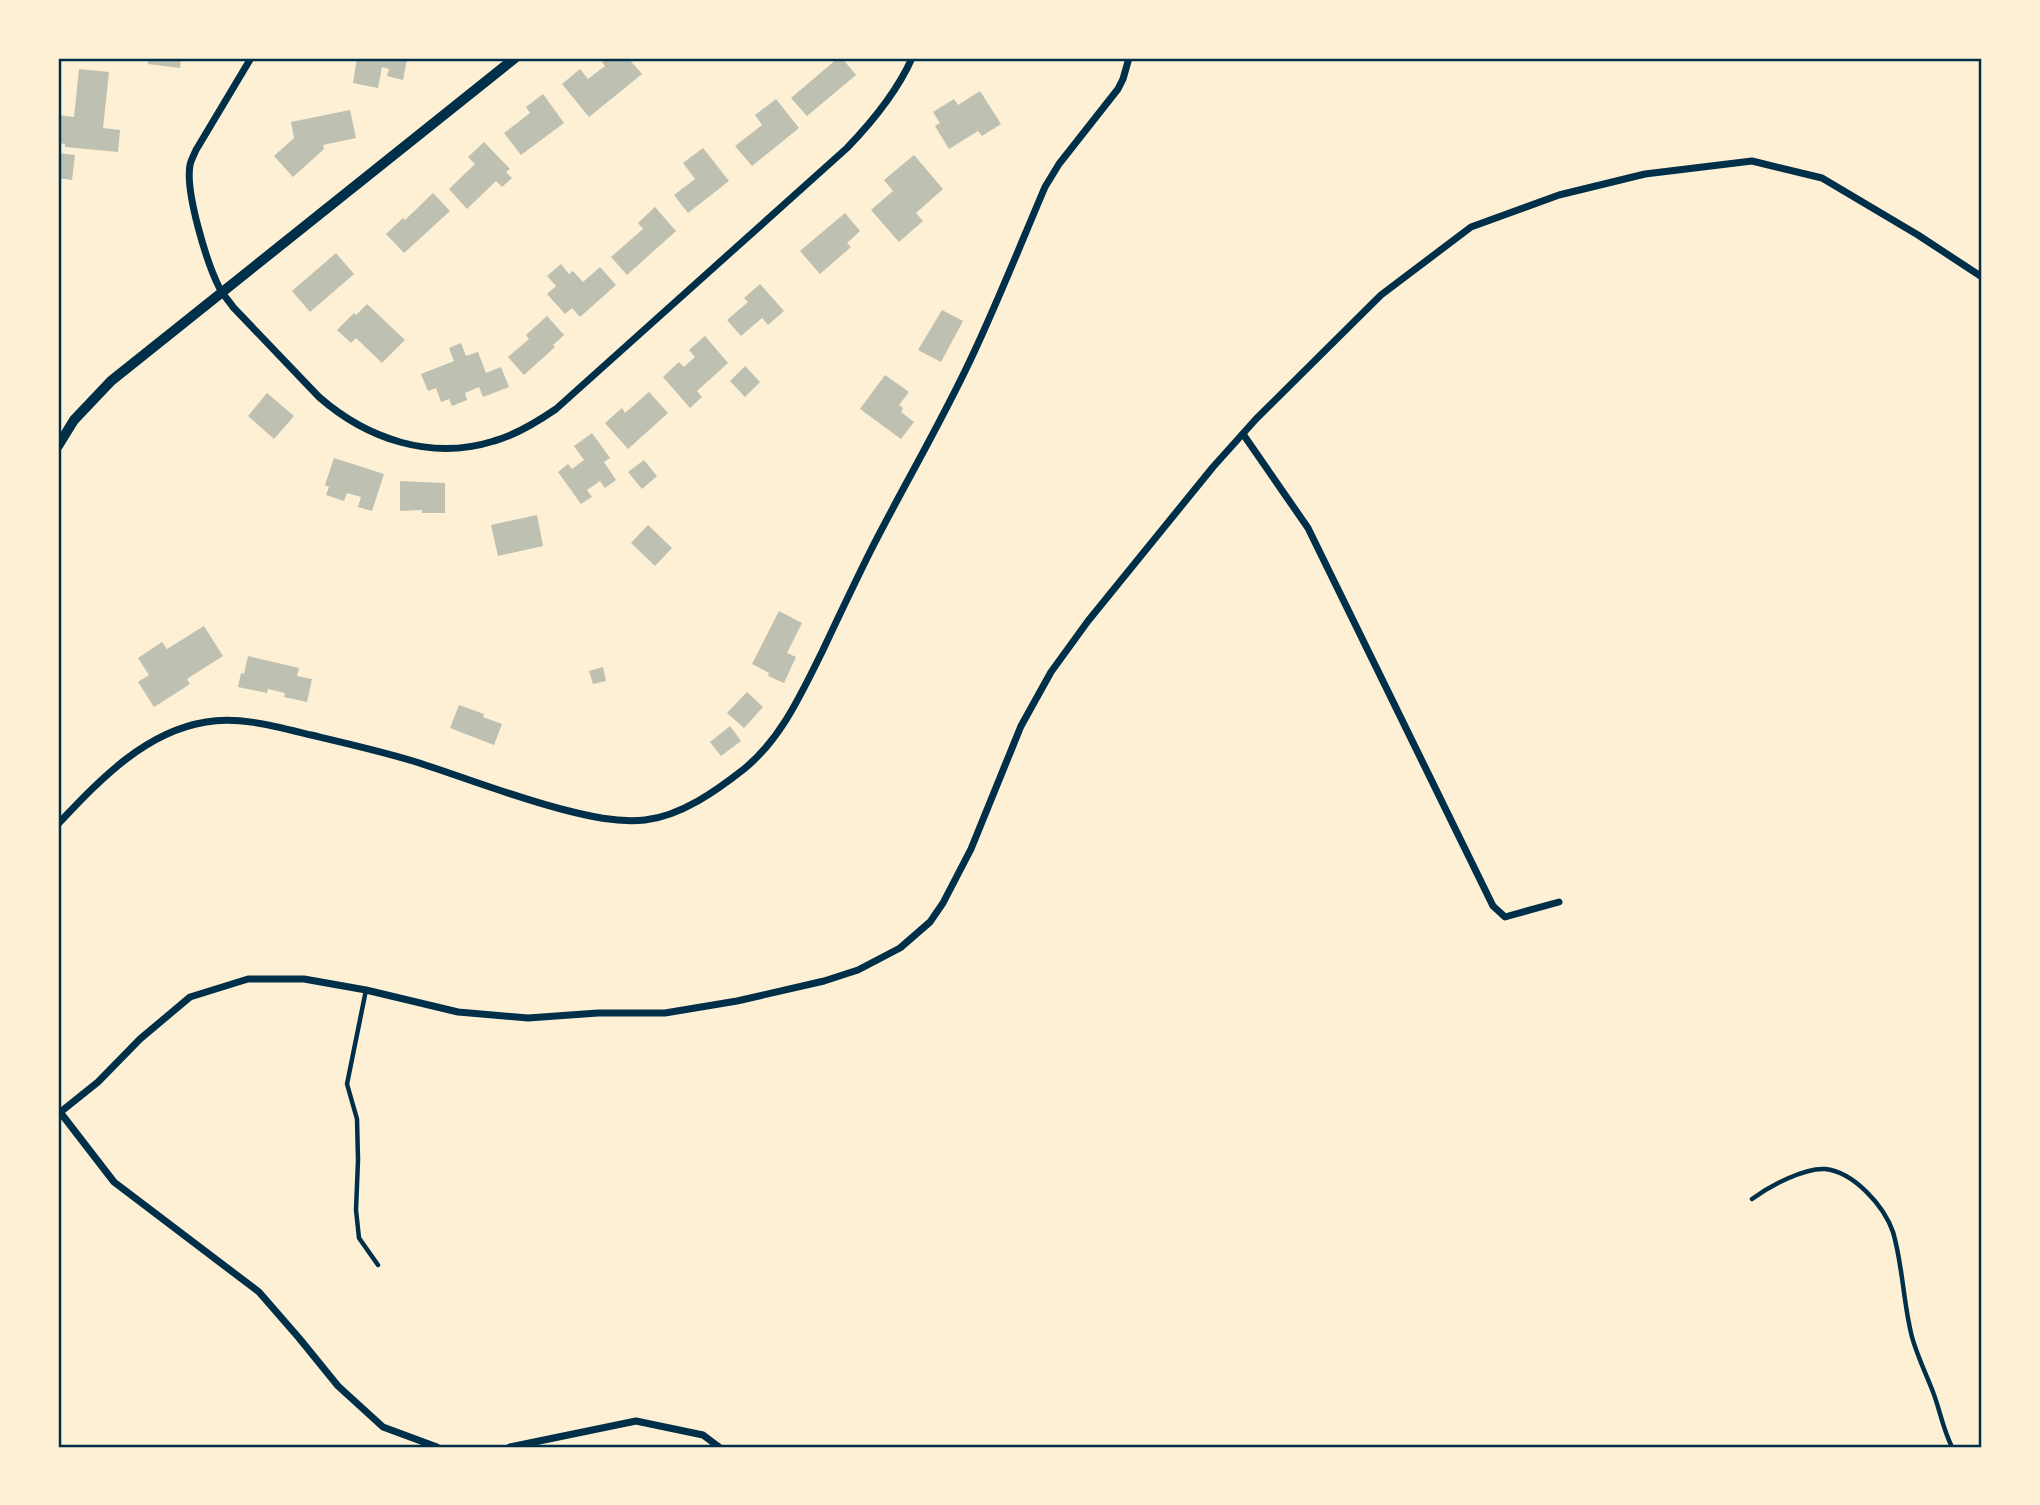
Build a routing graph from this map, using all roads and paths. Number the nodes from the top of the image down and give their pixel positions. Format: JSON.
{"nodes":[{"id":1,"x":251,"y":58,"type":"edge"},
{"id":2,"x":515,"y":58,"type":"edge"},
{"id":3,"x":912,"y":58,"type":"edge"},
{"id":4,"x":1129,"y":58,"type":"edge"},
{"id":5,"x":1982,"y":277,"type":"edge"},
{"id":6,"x":221,"y":292,"type":"junction"},
{"id":7,"x":1243,"y":434,"type":"junction"},
{"id":8,"x":58,"y":446,"type":"edge"},
{"id":9,"x":58,"y":824,"type":"edge"},
{"id":10,"x":1559,"y":902,"type":"dead end"},
{"id":11,"x":366,"y":990,"type":"junction"},
{"id":12,"x":59,"y":1113,"type":"edge"},
{"id":13,"x":1752,"y":1199,"type":"dead end"},
{"id":14,"x":378,"y":1265,"type":"dead end"},
{"id":15,"x":437,"y":1447,"type":"edge"},
{"id":16,"x":510,"y":1447,"type":"edge"},
{"id":17,"x":719,"y":1447,"type":"edge"},
{"id":18,"x":1952,"y":1447,"type":"edge"}],
"edges":[{"from":1,"to":6,"type":"street"},
{"from":2,"to":6,"type":"street"},
{"from":3,"to":6,"type":"street"},
{"from":4,"to":9,"type":"street"},
{"from":5,"to":7,"type":"street"},
{"from":6,"to":8,"type":"street"},
{"from":7,"to":10,"type":"street"},
{"from":7,"to":11,"type":"street"},
{"from":11,"to":12,"type":"street"},
{"from":11,"to":14,"type":"lane"},
{"from":12,"to":15,"type":"street"},
{"from":13,"to":18,"type":"lane"},
{"from":16,"to":17,"type":"street"}]}
